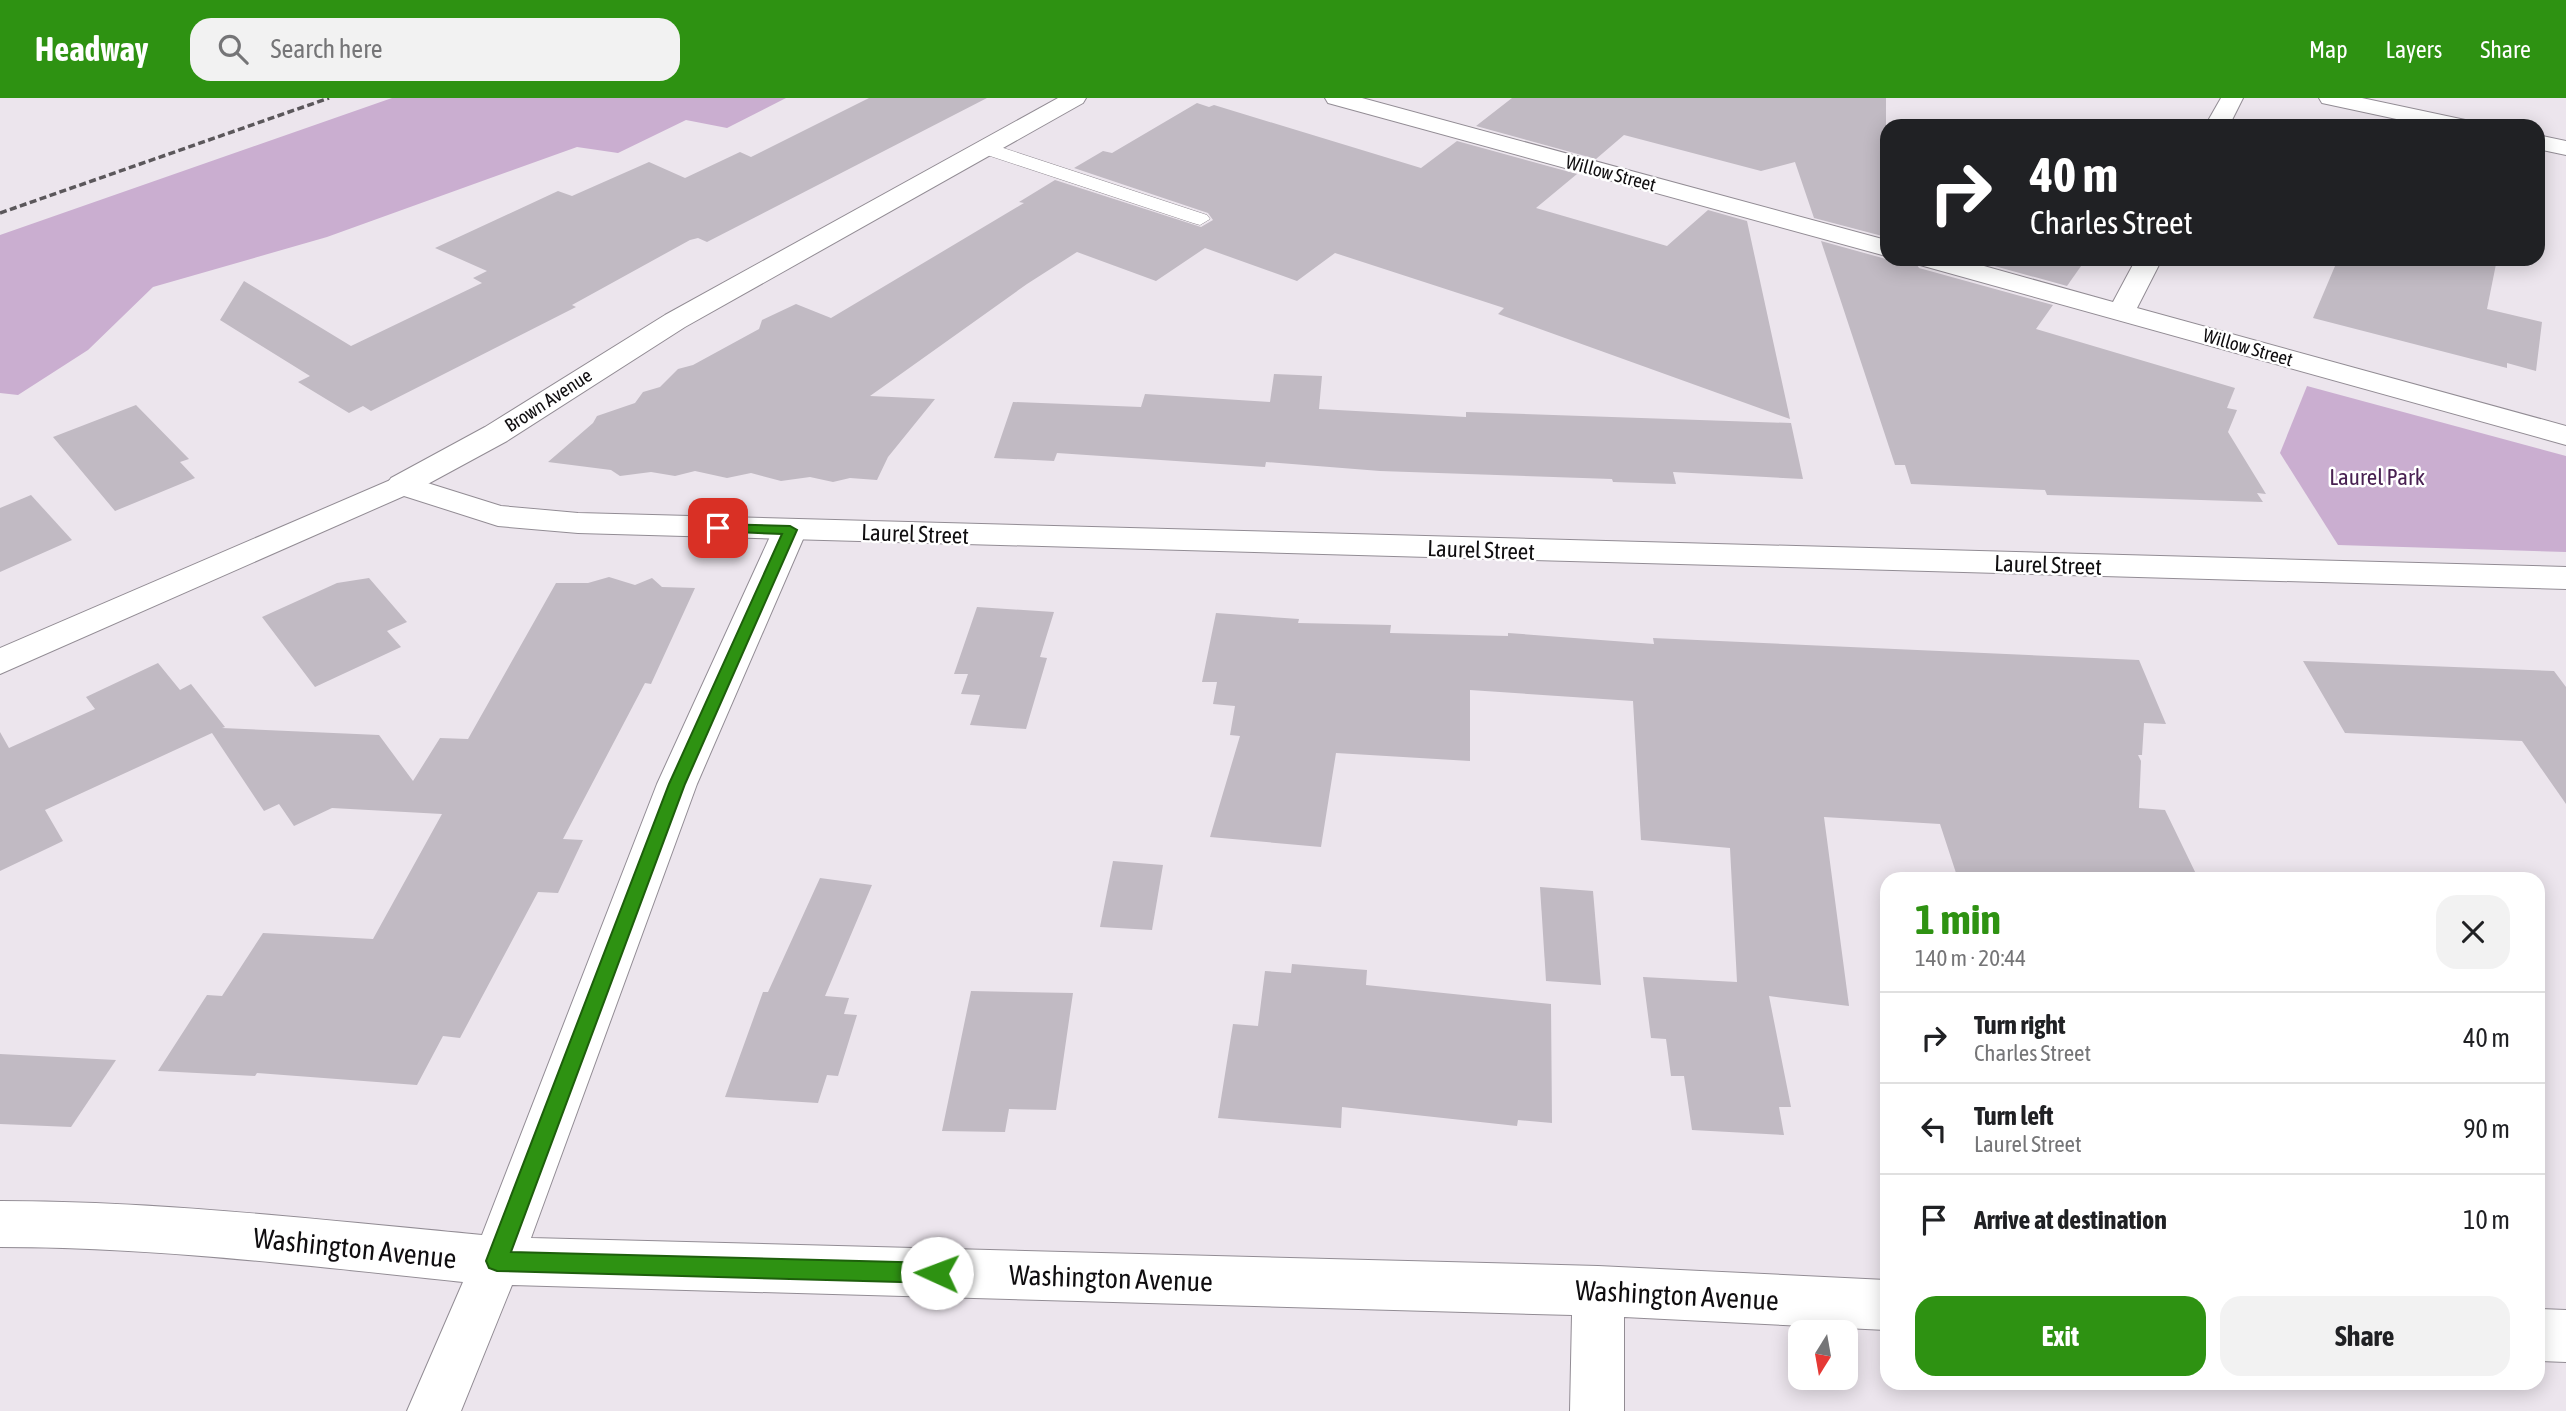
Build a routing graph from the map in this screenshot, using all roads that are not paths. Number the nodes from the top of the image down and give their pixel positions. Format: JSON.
{"nodes":[{"id":1,"x":1075,"y":98,"type":"edge"},
{"id":2,"x":1335,"y":98,"type":"edge"},
{"id":3,"x":2232,"y":98,"type":"edge"},
{"id":4,"x":2330,"y":98,"type":"edge"},
{"id":5,"x":2221,"y":119,"type":"edge"},
{"id":6,"x":2429,"y":119,"type":"edge"},
{"id":7,"x":2545,"y":144,"type":"edge"},
{"id":8,"x":985,"y":148,"type":"junction"},
{"id":9,"x":2566,"y":148,"type":"edge"},
{"id":10,"x":1200,"y":219,"type":"dead end"},
{"id":11,"x":1880,"y":246,"type":"edge"},
{"id":12,"x":1955,"y":266,"type":"edge"},
{"id":13,"x":2145,"y":266,"type":"edge"},
{"id":14,"x":2122,"y":311,"type":"junction"},
{"id":15,"x":2566,"y":436,"type":"edge"},
{"id":16,"x":402,"y":485,"type":"junction"},
{"id":17,"x":790,"y":530,"type":"junction"},
{"id":18,"x":2566,"y":578,"type":"edge"},
{"id":19,"x":0,"y":662,"type":"edge"},
{"id":20,"x":0,"y":1224,"type":"edge"},
{"id":21,"x":497,"y":1261,"type":"junction"},
{"id":22,"x":1598,"y":1291,"type":"junction"},
{"id":23,"x":1880,"y":1305,"type":"edge"},
{"id":24,"x":2545,"y":1335,"type":"edge"},
{"id":25,"x":2566,"y":1336,"type":"edge"},
{"id":26,"x":435,"y":1411,"type":"edge"},
{"id":27,"x":1597,"y":1411,"type":"edge"}],
"edges":[{"from":1,"to":8,"type":"street","name":"Brown Avenue"},
{"from":2,"to":11,"type":"street","name":"Willow Street"},
{"from":3,"to":5,"type":"street"},
{"from":4,"to":6,"type":"street"},
{"from":7,"to":9,"type":"street"},
{"from":8,"to":10,"type":"lane"},
{"from":8,"to":16,"type":"street","name":"Brown Avenue"},
{"from":12,"to":14,"type":"street","name":"Willow Street"},
{"from":13,"to":14,"type":"street"},
{"from":14,"to":15,"type":"street","name":"Willow Street"},
{"from":16,"to":17,"type":"street","name":"Laurel Street"},
{"from":16,"to":19,"type":"street","name":"Brown Avenue"},
{"from":17,"to":18,"type":"street","name":"Laurel Street"},
{"from":17,"to":21,"type":"street"},
{"from":20,"to":21,"type":"street","name":"Washington Avenue"},
{"from":21,"to":22,"type":"street","name":"Washington Avenue"},
{"from":21,"to":26,"type":"street"},
{"from":22,"to":23,"type":"street","name":"Washington Avenue"},
{"from":22,"to":27,"type":"street"},
{"from":24,"to":25,"type":"street"}]}
